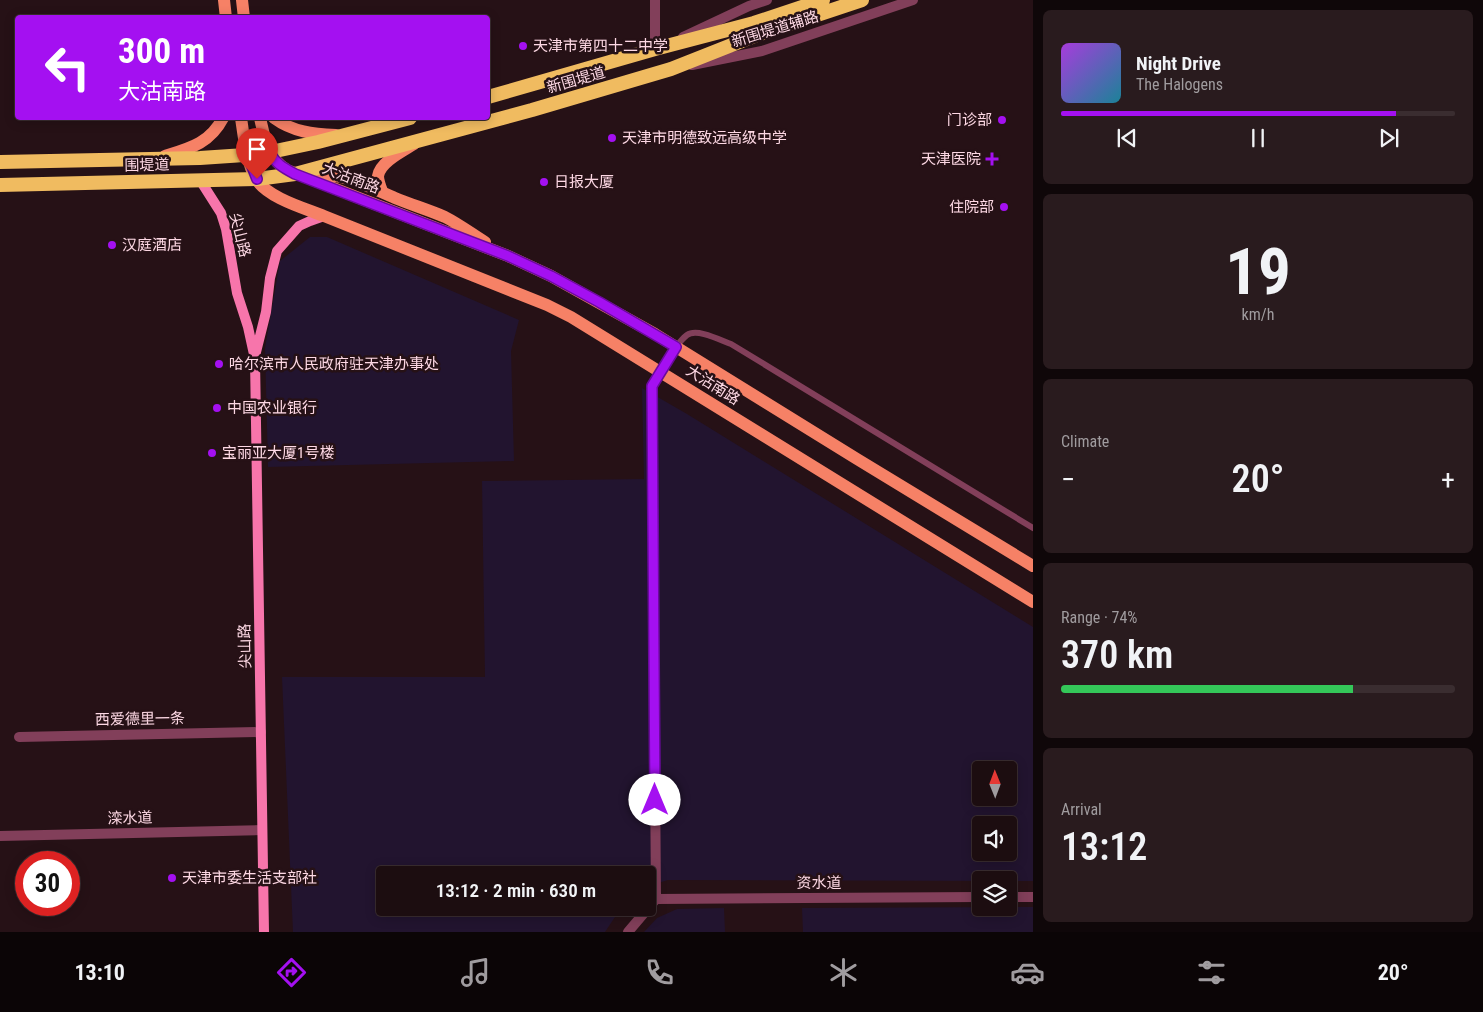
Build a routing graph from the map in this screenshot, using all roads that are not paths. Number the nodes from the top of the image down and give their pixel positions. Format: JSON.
{"nodes":[{"id":1,"x":224,"y":0,"type":"edge"},
{"id":2,"x":242,"y":0,"type":"edge"},
{"id":3,"x":655,"y":0,"type":"edge"},
{"id":4,"x":767,"y":0,"type":"edge"},
{"id":5,"x":823,"y":0,"type":"edge"},
{"id":6,"x":862,"y":0,"type":"edge"},
{"id":7,"x":913,"y":0,"type":"edge"},
{"id":8,"x":226,"y":15,"type":"edge"},
{"id":9,"x":244,"y":15,"type":"edge"},
{"id":10,"x":755,"y":29,"type":"junction"},
{"id":11,"x":659,"y":48,"type":"junction"},
{"id":12,"x":671,"y":69,"type":"junction"},
{"id":13,"x":490,"y":96,"type":"edge"},
{"id":14,"x":222,"y":120,"type":"edge"},
{"id":15,"x":241,"y":120,"type":"edge"},
{"id":16,"x":261,"y":120,"type":"edge"},
{"id":17,"x":277,"y":120,"type":"edge"},
{"id":18,"x":402,"y":120,"type":"edge"},
{"id":19,"x":341,"y":136,"type":"junction"},
{"id":20,"x":422,"y":139,"type":"junction"},
{"id":21,"x":270,"y":153,"type":"junction"},
{"id":22,"x":248,"y":156,"type":"junction"},
{"id":23,"x":156,"y":159,"type":"junction"},
{"id":24,"x":0,"y":162,"type":"edge"},
{"id":25,"x":295,"y":174,"type":"junction"},
{"id":26,"x":257,"y":179,"type":"junction"},
{"id":27,"x":200,"y":180,"type":"junction"},
{"id":28,"x":0,"y":184,"type":"edge"},
{"id":29,"x":382,"y":191,"type":"junction"},
{"id":30,"x":324,"y":216,"type":"junction"},
{"id":31,"x":508,"y":256,"type":"junction"},
{"id":32,"x":676,"y":347,"type":"junction"},
{"id":33,"x":255,"y":359,"type":"junction"},
{"id":34,"x":660,"y":371,"type":"junction"},
{"id":35,"x":1033,"y":528,"type":"edge"},
{"id":36,"x":1033,"y":566,"type":"edge"},
{"id":37,"x":1033,"y":602,"type":"edge"},
{"id":38,"x":261,"y":732,"type":"junction"},
{"id":39,"x":19,"y":737,"type":"dead end"},
{"id":40,"x":262,"y":830,"type":"junction"},
{"id":41,"x":0,"y":836,"type":"edge"},
{"id":42,"x":656,"y":866,"type":"edge"},
{"id":43,"x":972,"y":897,"type":"edge"},
{"id":44,"x":1017,"y":897,"type":"edge"},
{"id":45,"x":1033,"y":897,"type":"edge"},
{"id":46,"x":656,"y":899,"type":"edge"},
{"id":47,"x":642,"y":916,"type":"edge"},
{"id":48,"x":264,"y":932,"type":"edge"},
{"id":49,"x":628,"y":932,"type":"edge"}],
"edges":[{"from":1,"to":8,"type":"main road"},
{"from":2,"to":9,"type":"main road"},
{"from":3,"to":11,"type":"street"},
{"from":4,"to":11,"type":"street","name":"新围堤道辅路"},
{"from":5,"to":10,"type":"highway","name":"新围堤道"},
{"from":6,"to":10,"type":"highway","name":"新围堤道"},
{"from":7,"to":12,"type":"street","name":"新围堤道辅路"},
{"from":10,"to":11,"type":"highway","name":"新围堤道"},
{"from":10,"to":12,"type":"highway","name":"新围堤道"},
{"from":11,"to":13,"type":"highway","name":"新围堤道"},
{"from":12,"to":20,"type":"highway","name":"新围堤道"},
{"from":14,"to":23,"type":"main road"},
{"from":15,"to":22,"type":"main road","name":"大沽南路"},
{"from":16,"to":21,"type":"main road","name":"大沽南路"},
{"from":17,"to":19,"type":"main road"},
{"from":18,"to":19,"type":"highway"},
{"from":19,"to":21,"type":"highway"},
{"from":20,"to":25,"type":"highway","name":"新围堤道"},
{"from":20,"to":29,"type":"main road"},
{"from":21,"to":22,"type":"highway","name":"围堤道"},
{"from":21,"to":25,"type":"main road","name":"大沽南路"},
{"from":22,"to":23,"type":"highway","name":"围堤道"},
{"from":22,"to":26,"type":"main road","name":"大沽南路"},
{"from":23,"to":24,"type":"highway","name":"围堤道"},
{"from":25,"to":26,"type":"highway","name":"围堤道"},
{"from":25,"to":29,"type":"main road"},
{"from":25,"to":31,"type":"main road","name":"大沽南路"},
{"from":26,"to":27,"type":"highway","name":"围堤道"},
{"from":26,"to":30,"type":"main road","name":"大沽南路"},
{"from":27,"to":28,"type":"highway","name":"围堤道"},
{"from":27,"to":33,"type":"main road","name":"尖山路"},
{"from":29,"to":31,"type":"main road"},
{"from":30,"to":33,"type":"main road","name":"尖山路"},
{"from":30,"to":34,"type":"main road","name":"大沽南路"},
{"from":31,"to":32,"type":"main road","name":"大沽南路"},
{"from":32,"to":34,"type":"street"},
{"from":32,"to":35,"type":"lane"},
{"from":32,"to":36,"type":"main road","name":"大沽南路"},
{"from":33,"to":38,"type":"main road","name":"尖山路"},
{"from":34,"to":37,"type":"main road","name":"大沽南路"},
{"from":34,"to":42,"type":"street"},
{"from":38,"to":39,"type":"street","name":"西爱德里一条"},
{"from":38,"to":40,"type":"main road","name":"尖山路"},
{"from":40,"to":41,"type":"street","name":"滦水道"},
{"from":40,"to":48,"type":"main road","name":"尖山路"},
{"from":43,"to":46,"type":"street","name":"资水道"},
{"from":44,"to":45,"type":"street"},
{"from":47,"to":49,"type":"street"}]}
